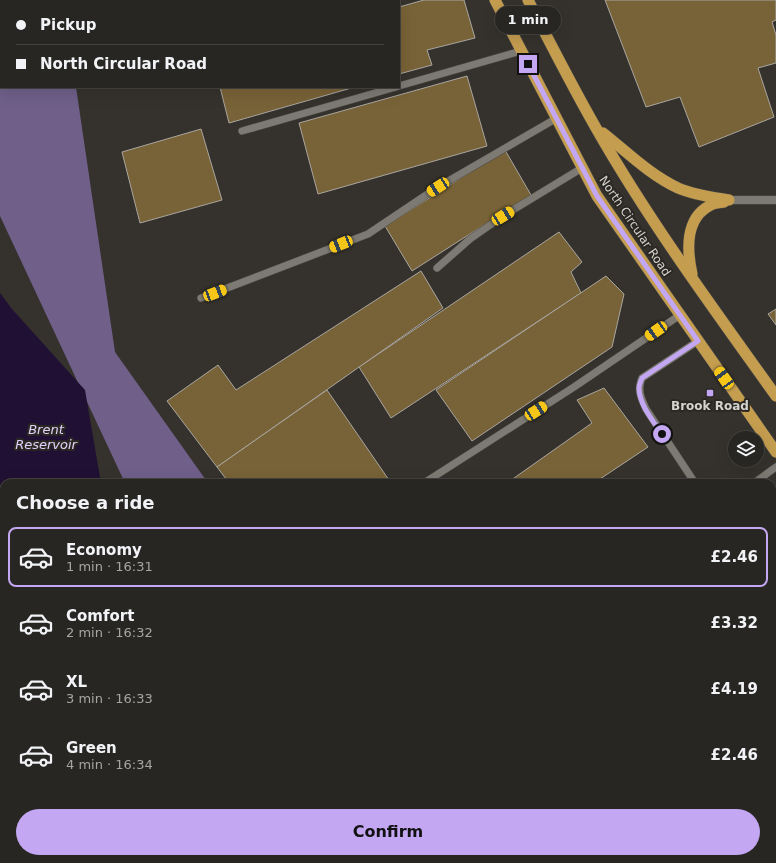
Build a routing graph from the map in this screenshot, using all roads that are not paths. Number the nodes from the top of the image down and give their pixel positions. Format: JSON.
{"nodes":[{"id":1,"x":495,"y":0,"type":"edge"},
{"id":2,"x":528,"y":0,"type":"edge"},
{"id":3,"x":521,"y":51,"type":"junction"},
{"id":4,"x":400,"y":86,"type":"edge"},
{"id":5,"x":392,"y":88,"type":"edge"},
{"id":6,"x":556,"y":118,"type":"junction"},
{"id":7,"x":596,"y":128,"type":"junction"},
{"id":8,"x":242,"y":131,"type":"dead end"},
{"id":9,"x":582,"y":168,"type":"junction"},
{"id":10,"x":728,"y":200,"type":"junction"},
{"id":11,"x":776,"y":200,"type":"edge"},
{"id":12,"x":437,"y":268,"type":"dead end"},
{"id":13,"x":694,"y":280,"type":"junction"},
{"id":14,"x":201,"y":298,"type":"dead end"},
{"id":15,"x":680,"y":315,"type":"junction"},
{"id":16,"x":698,"y":341,"type":"junction"},
{"id":17,"x":776,"y":396,"type":"edge"},
{"id":18,"x":776,"y":452,"type":"edge"},
{"id":19,"x":776,"y":467,"type":"edge"},
{"id":20,"x":430,"y":479,"type":"edge"},
{"id":21,"x":692,"y":479,"type":"edge"},
{"id":22,"x":760,"y":479,"type":"edge"}],
"edges":[{"from":1,"to":3,"type":"highway","name":"North Circular Road"},
{"from":2,"to":7,"type":"highway","name":"North Circular Road"},
{"from":3,"to":4,"type":"lane"},
{"from":3,"to":6,"type":"highway","name":"North Circular Road"},
{"from":5,"to":8,"type":"lane"},
{"from":6,"to":9,"type":"highway","name":"North Circular Road"},
{"from":6,"to":14,"type":"lane"},
{"from":7,"to":10,"type":"highway"},
{"from":7,"to":13,"type":"highway","name":"North Circular Road"},
{"from":9,"to":12,"type":"lane"},
{"from":9,"to":15,"type":"highway","name":"North Circular Road"},
{"from":10,"to":11,"type":"street"},
{"from":10,"to":13,"type":"highway"},
{"from":13,"to":17,"type":"highway","name":"North Circular Road"},
{"from":15,"to":16,"type":"highway","name":"North Circular Road"},
{"from":15,"to":20,"type":"lane"},
{"from":16,"to":18,"type":"highway","name":"North Circular Road"},
{"from":16,"to":21,"type":"lane"},
{"from":19,"to":22,"type":"lane"}]}
